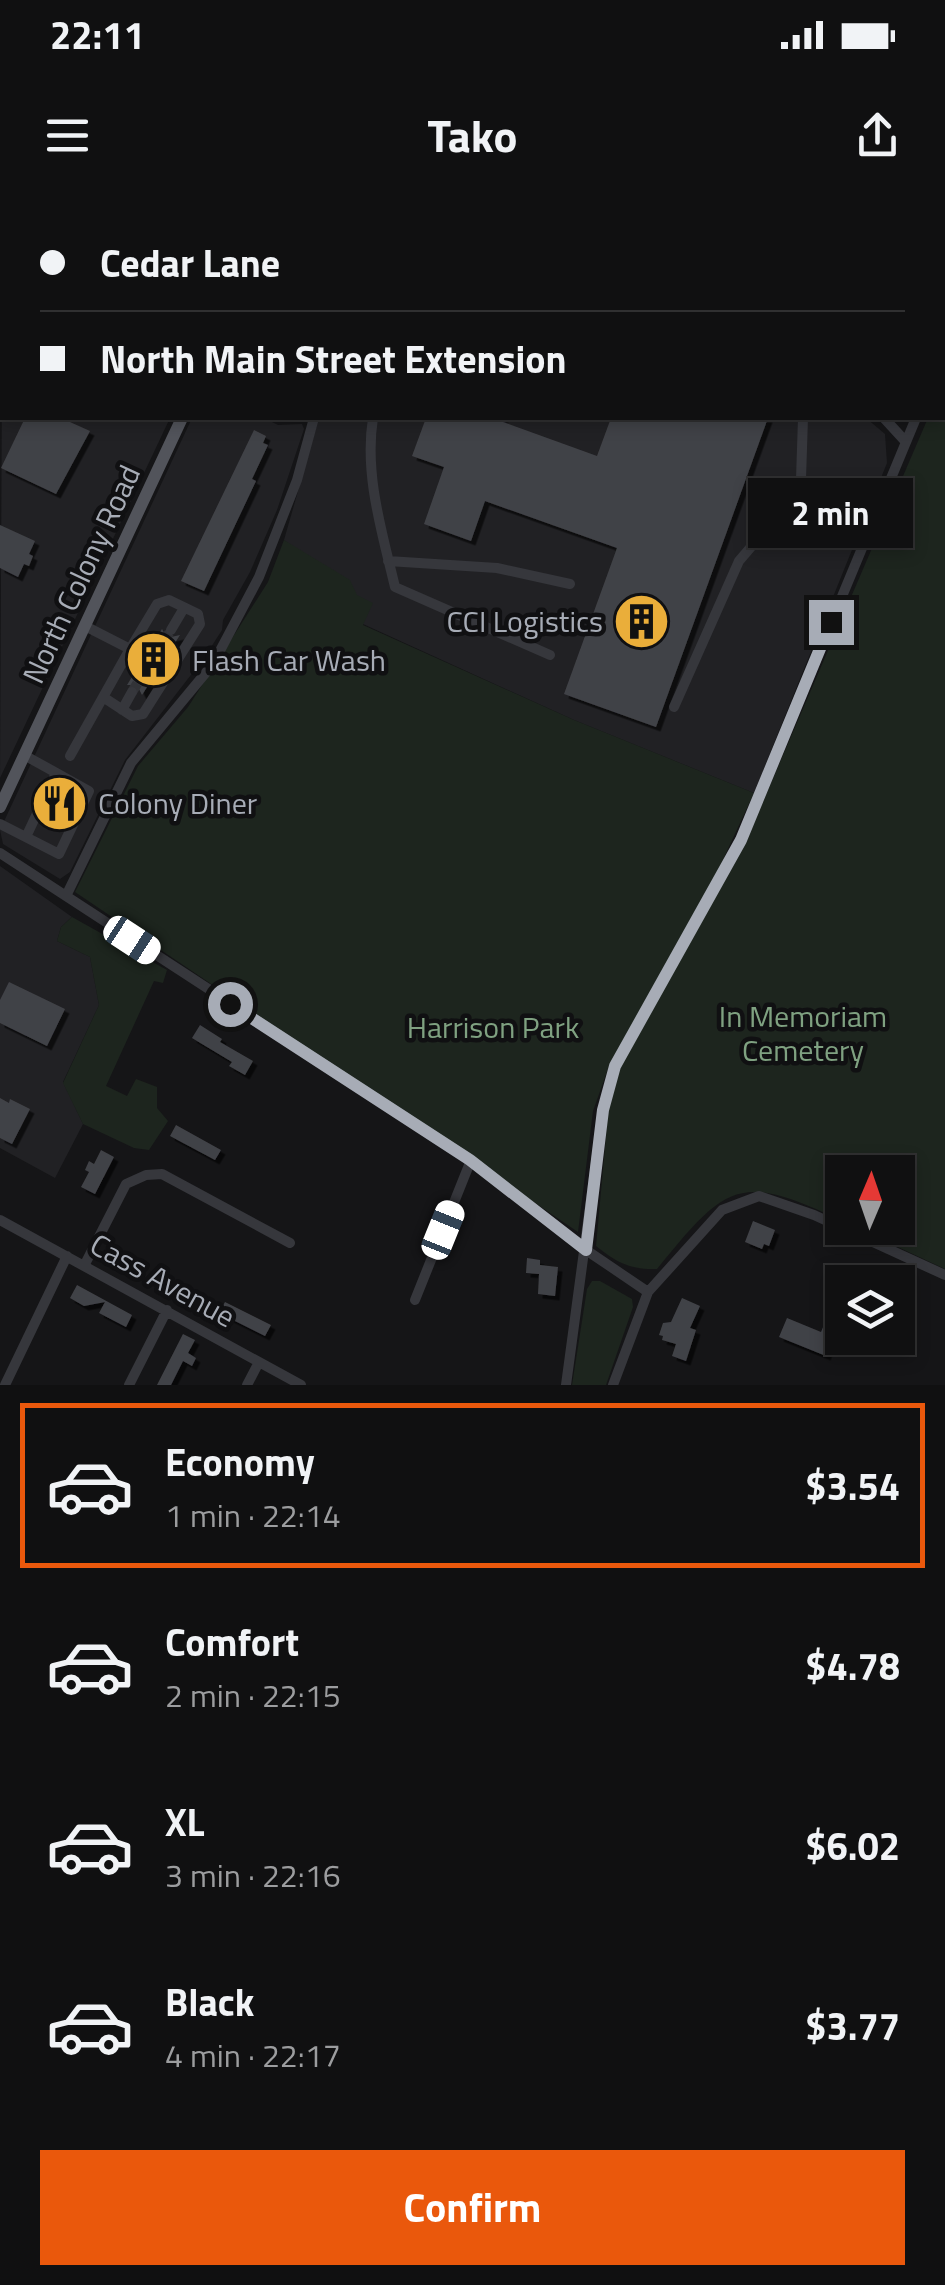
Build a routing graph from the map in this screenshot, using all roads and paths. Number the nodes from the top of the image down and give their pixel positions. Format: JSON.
{"nodes":[{"id":1,"x":181,"y":420,"type":"edge"},
{"id":2,"x":313,"y":420,"type":"edge"},
{"id":3,"x":373,"y":420,"type":"edge"},
{"id":4,"x":803,"y":420,"type":"edge"},
{"id":5,"x":886,"y":420,"type":"edge"},
{"id":6,"x":915,"y":420,"type":"edge"},
{"id":7,"x":906,"y":442,"type":"junction"},
{"id":8,"x":388,"y":561,"type":"junction"},
{"id":9,"x":570,"y":584,"type":"dead end"},
{"id":10,"x":184,"y":608,"type":"junction"},
{"id":11,"x":84,"y":626,"type":"junction"},
{"id":12,"x":170,"y":630,"type":"tunnel mouth"},
{"id":13,"x":130,"y":649,"type":"junction"},
{"id":14,"x":550,"y":655,"type":"dead end"},
{"id":15,"x":132,"y":692,"type":"tunnel mouth"},
{"id":16,"x":103,"y":698,"type":"junction"},
{"id":17,"x":674,"y":707,"type":"dead end"},
{"id":18,"x":122,"y":710,"type":"junction"},
{"id":19,"x":24,"y":755,"type":"junction"},
{"id":20,"x":70,"y":756,"type":"dead end"},
{"id":21,"x":56,"y":773,"type":"junction"},
{"id":22,"x":0,"y":807,"type":"edge"},
{"id":23,"x":0,"y":824,"type":"edge"},
{"id":24,"x":26,"y":837,"type":"junction"},
{"id":25,"x":0,"y":853,"type":"edge"},
{"id":26,"x":66,"y":896,"type":"junction"},
{"id":27,"x":470,"y":1160,"type":"junction"},
{"id":28,"x":0,"y":1220,"type":"edge"},
{"id":29,"x":290,"y":1243,"type":"dead end"},
{"id":30,"x":586,"y":1250,"type":"junction"},
{"id":31,"x":67,"y":1256,"type":"junction"},
{"id":32,"x":84,"y":1266,"type":"junction"},
{"id":33,"x":945,"y":1275,"type":"edge"},
{"id":34,"x":648,"y":1292,"type":"junction"},
{"id":35,"x":415,"y":1300,"type":"dead end"},
{"id":36,"x":166,"y":1310,"type":"junction"},
{"id":37,"x":259,"y":1362,"type":"junction"},
{"id":38,"x":5,"y":1385,"type":"edge"},
{"id":39,"x":129,"y":1385,"type":"edge"},
{"id":40,"x":246,"y":1385,"type":"edge"},
{"id":41,"x":301,"y":1385,"type":"edge"},
{"id":42,"x":566,"y":1385,"type":"edge"},
{"id":43,"x":614,"y":1385,"type":"edge"}],
"edges":[{"from":1,"to":11,"type":"main road","name":"North Colony Road"},
{"from":2,"to":26,"type":"street"},
{"from":3,"to":8,"type":"street"},
{"from":4,"to":17,"type":"street"},
{"from":5,"to":7,"type":"street"},
{"from":6,"to":7,"type":"street"},
{"from":7,"to":30,"type":"street"},
{"from":8,"to":9,"type":"street"},
{"from":8,"to":14,"type":"street"},
{"from":10,"to":12,"type":"street"},
{"from":10,"to":13,"type":"street"},
{"from":10,"to":18,"type":"street"},
{"from":11,"to":13,"type":"street"},
{"from":11,"to":19,"type":"main road","name":"North Colony Road"},
{"from":13,"to":16,"type":"street"},
{"from":15,"to":18,"type":"street"},
{"from":16,"to":18,"type":"street"},
{"from":16,"to":20,"type":"street"},
{"from":19,"to":21,"type":"street"},
{"from":19,"to":22,"type":"main road","name":"North Colony Road"},
{"from":21,"to":24,"type":"street"},
{"from":21,"to":24,"type":"street"},
{"from":23,"to":24,"type":"street"},
{"from":25,"to":26,"type":"street"},
{"from":26,"to":27,"type":"street"},
{"from":27,"to":30,"type":"street"},
{"from":27,"to":35,"type":"street"},
{"from":28,"to":31,"type":"street","name":"Cass Avenue"},
{"from":29,"to":32,"type":"street"},
{"from":30,"to":34,"type":"street"},
{"from":30,"to":42,"type":"street"},
{"from":31,"to":32,"type":"street","name":"Cass Avenue"},
{"from":31,"to":38,"type":"street"},
{"from":32,"to":36,"type":"street","name":"Cass Avenue"},
{"from":33,"to":34,"type":"street"},
{"from":34,"to":43,"type":"street"},
{"from":36,"to":37,"type":"street","name":"Cass Avenue"},
{"from":36,"to":39,"type":"street"},
{"from":37,"to":40,"type":"street"},
{"from":37,"to":41,"type":"street","name":"Cass Avenue"}]}
